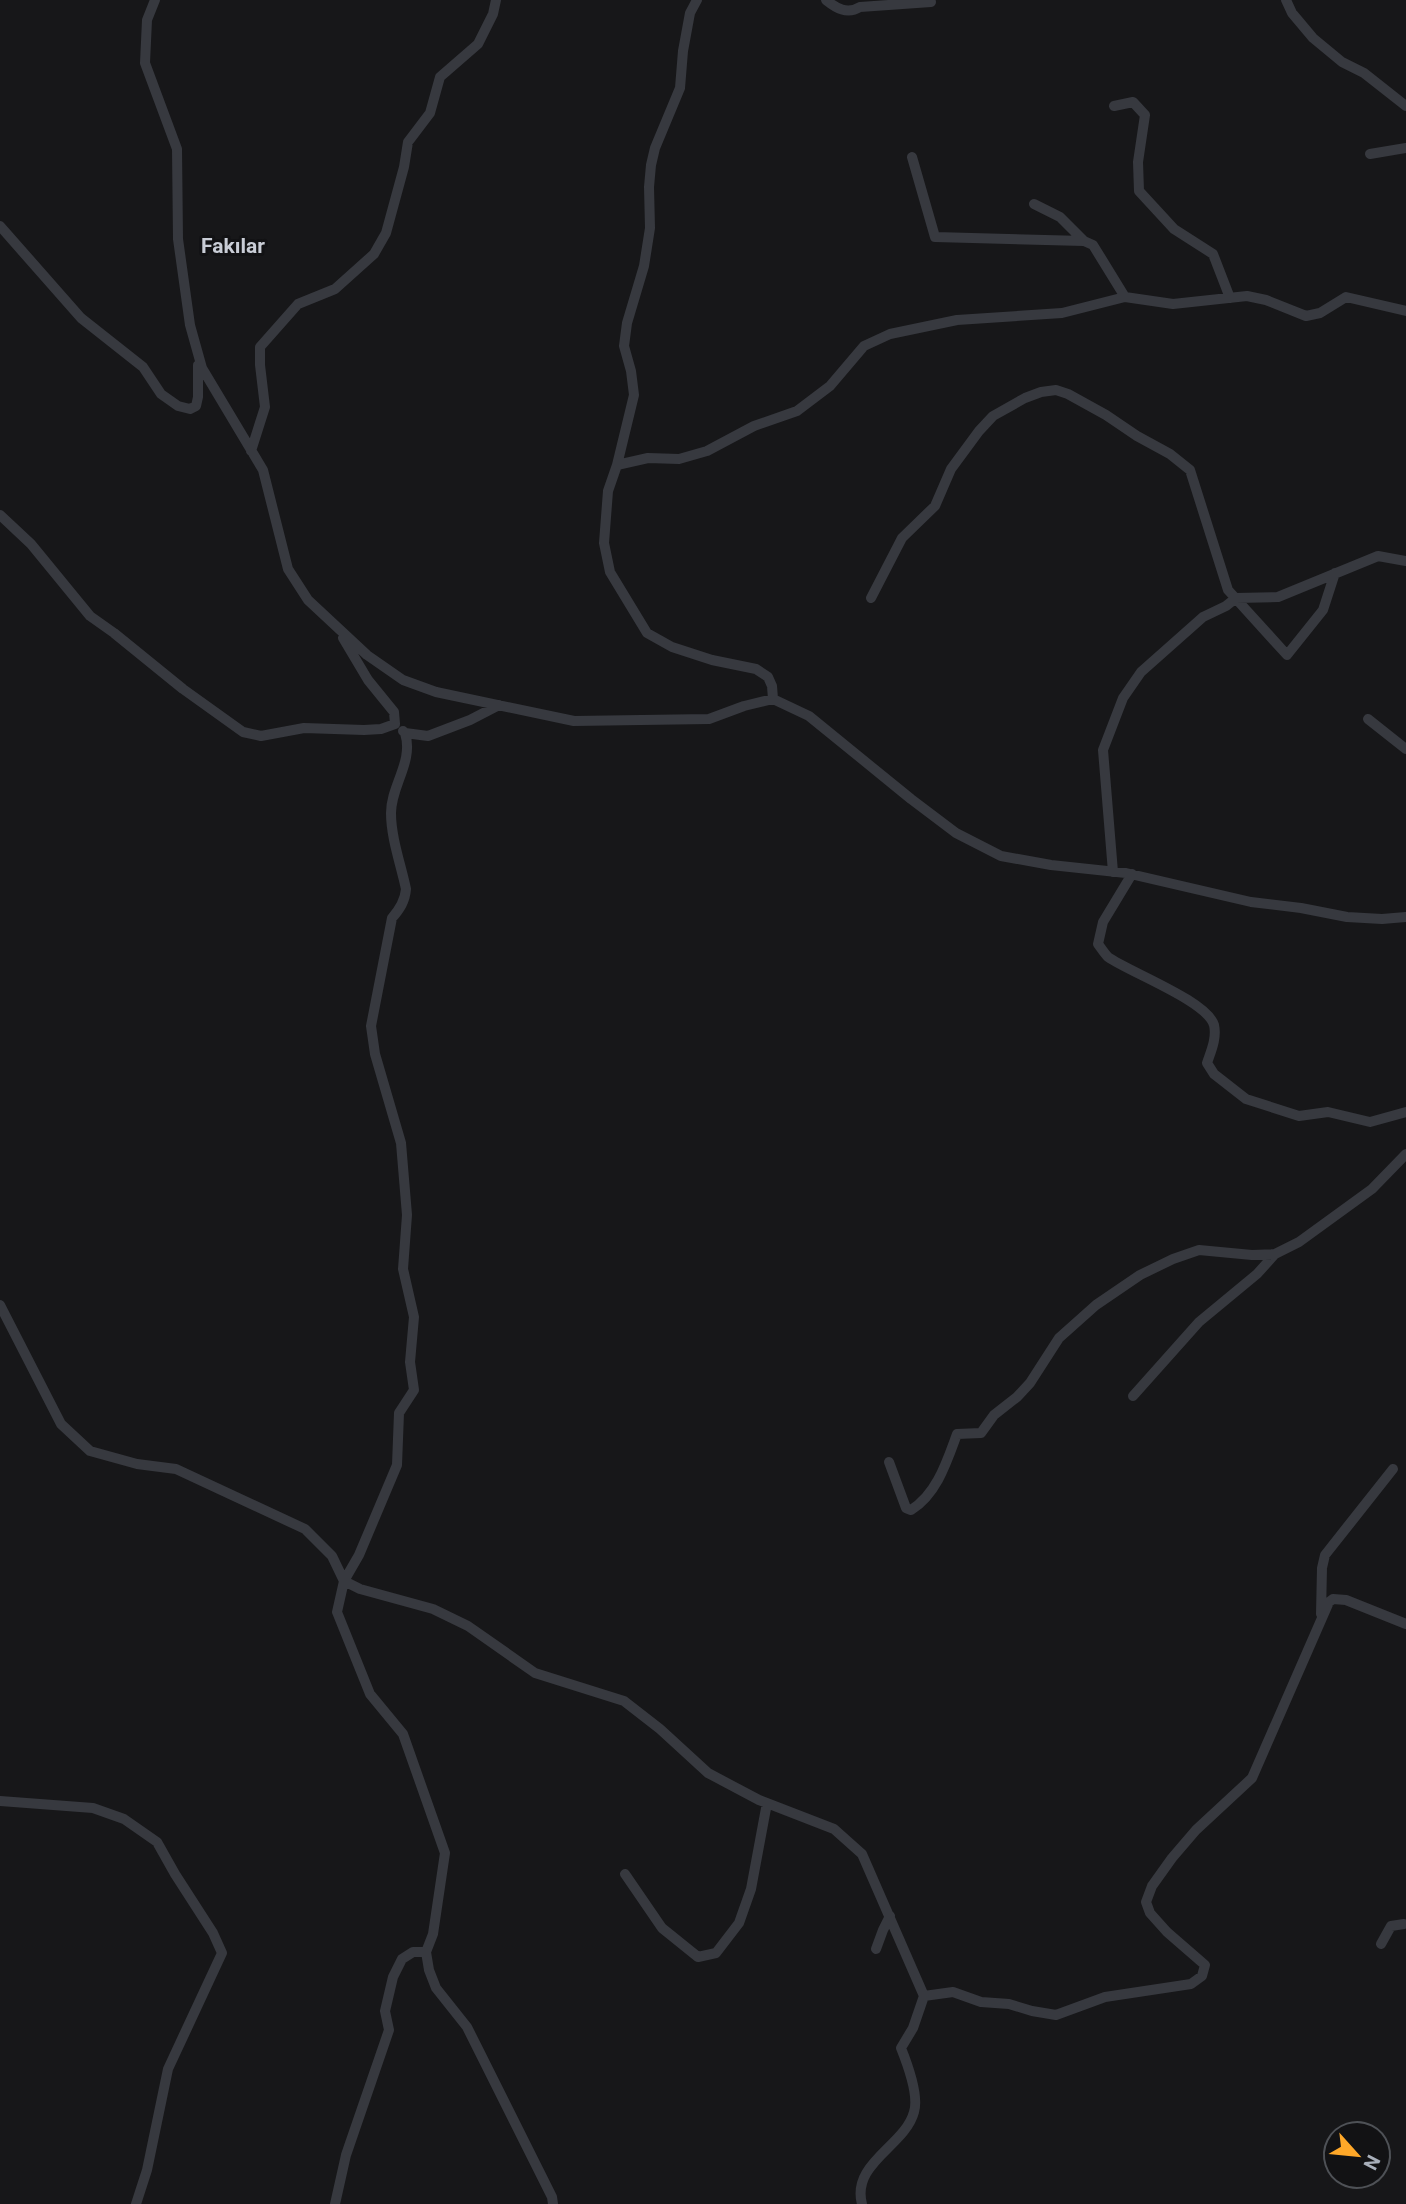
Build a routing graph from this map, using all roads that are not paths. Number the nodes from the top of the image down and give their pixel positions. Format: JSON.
{"nodes":[{"id":1,"x":155,"y":0,"type":"edge"},
{"id":2,"x":162,"y":0,"type":"edge"},
{"id":3,"x":496,"y":0,"type":"edge"},
{"id":4,"x":697,"y":0,"type":"edge"},
{"id":5,"x":826,"y":0,"type":"edge"},
{"id":6,"x":1286,"y":0,"type":"edge"},
{"id":7,"x":932,"y":2,"type":"dead end"},
{"id":8,"x":147,"y":20,"type":"junction"},
{"id":9,"x":1114,"y":106,"type":"dead end"},
{"id":10,"x":1406,"y":106,"type":"edge"},
{"id":11,"x":1406,"y":148,"type":"edge"},
{"id":12,"x":1370,"y":155,"type":"dead end"},
{"id":13,"x":912,"y":157,"type":"dead end"},
{"id":14,"x":1034,"y":204,"type":"dead end"},
{"id":15,"x":0,"y":226,"type":"edge"},
{"id":16,"x":1084,"y":241,"type":"junction"},
{"id":17,"x":1125,"y":296,"type":"junction"},
{"id":18,"x":1230,"y":298,"type":"junction"},
{"id":19,"x":1406,"y":311,"type":"edge"},
{"id":20,"x":198,"y":355,"type":"junction"},
{"id":21,"x":251,"y":451,"type":"junction"},
{"id":22,"x":617,"y":466,"type":"junction"},
{"id":23,"x":0,"y":515,"type":"edge"},
{"id":24,"x":1406,"y":561,"type":"edge"},
{"id":25,"x":1335,"y":573,"type":"junction"},
{"id":26,"x":870,"y":597,"type":"dead end"},
{"id":27,"x":1236,"y":598,"type":"junction"},
{"id":28,"x":335,"y":625,"type":"junction"},
{"id":29,"x":773,"y":699,"type":"junction"},
{"id":30,"x":499,"y":705,"type":"junction"},
{"id":31,"x":1368,"y":719,"type":"dead end"},
{"id":32,"x":395,"y":724,"type":"junction"},
{"id":33,"x":405,"y":733,"type":"junction"},
{"id":34,"x":1406,"y":750,"type":"edge"},
{"id":35,"x":1113,"y":872,"type":"junction"},
{"id":36,"x":1132,"y":874,"type":"junction"},
{"id":37,"x":1406,"y":918,"type":"edge"},
{"id":38,"x":1406,"y":1112,"type":"edge"},
{"id":39,"x":1406,"y":1154,"type":"edge"},
{"id":40,"x":1275,"y":1255,"type":"junction"},
{"id":41,"x":0,"y":1305,"type":"edge"},
{"id":42,"x":1133,"y":1396,"type":"dead end"},
{"id":43,"x":889,"y":1462,"type":"dead end"},
{"id":44,"x":1393,"y":1469,"type":"dead end"},
{"id":45,"x":344,"y":1581,"type":"junction"},
{"id":46,"x":1321,"y":1620,"type":"junction"},
{"id":47,"x":1406,"y":1624,"type":"edge"},
{"id":48,"x":0,"y":1801,"type":"edge"},
{"id":49,"x":767,"y":1803,"type":"junction"},
{"id":50,"x":625,"y":1874,"type":"dead end"},
{"id":51,"x":890,"y":1916,"type":"junction"},
{"id":52,"x":1405,"y":1923,"type":"edge"},
{"id":53,"x":1381,"y":1944,"type":"dead end"},
{"id":54,"x":876,"y":1950,"type":"dead end"},
{"id":55,"x":426,"y":1952,"type":"junction"},
{"id":56,"x":925,"y":1996,"type":"junction"},
{"id":57,"x":136,"y":2204,"type":"edge"},
{"id":58,"x":335,"y":2204,"type":"edge"},
{"id":59,"x":553,"y":2204,"type":"edge"},
{"id":60,"x":862,"y":2204,"type":"edge"}],
"edges":[{"from":1,"to":8,"type":"street"},
{"from":2,"to":8,"type":"street"},
{"from":3,"to":21,"type":"street"},
{"from":4,"to":22,"type":"street"},
{"from":5,"to":7,"type":"street"},
{"from":6,"to":10,"type":"street"},
{"from":8,"to":20,"type":"street"},
{"from":9,"to":18,"type":"street"},
{"from":11,"to":12,"type":"street"},
{"from":13,"to":16,"type":"street"},
{"from":14,"to":16,"type":"street"},
{"from":15,"to":20,"type":"street"},
{"from":16,"to":17,"type":"street"},
{"from":17,"to":18,"type":"street"},
{"from":17,"to":22,"type":"street"},
{"from":18,"to":19,"type":"street"},
{"from":20,"to":21,"type":"street"},
{"from":21,"to":28,"type":"street"},
{"from":22,"to":29,"type":"street"},
{"from":23,"to":32,"type":"street"},
{"from":24,"to":25,"type":"street"},
{"from":25,"to":27,"type":"street"},
{"from":25,"to":27,"type":"street"},
{"from":26,"to":27,"type":"street"},
{"from":27,"to":35,"type":"street"},
{"from":28,"to":30,"type":"street"},
{"from":28,"to":32,"type":"street"},
{"from":29,"to":30,"type":"street"},
{"from":29,"to":35,"type":"street"},
{"from":30,"to":33,"type":"street"},
{"from":31,"to":34,"type":"street"},
{"from":32,"to":33,"type":"street"},
{"from":33,"to":45,"type":"street"},
{"from":35,"to":36,"type":"street"},
{"from":36,"to":37,"type":"street"},
{"from":36,"to":38,"type":"street"},
{"from":39,"to":40,"type":"street"},
{"from":40,"to":42,"type":"street"},
{"from":40,"to":43,"type":"street"},
{"from":41,"to":45,"type":"street"},
{"from":44,"to":46,"type":"street"},
{"from":45,"to":49,"type":"street"},
{"from":45,"to":55,"type":"street"},
{"from":46,"to":47,"type":"street"},
{"from":46,"to":56,"type":"street"},
{"from":48,"to":57,"type":"street"},
{"from":49,"to":50,"type":"street"},
{"from":49,"to":51,"type":"street"},
{"from":51,"to":54,"type":"street"},
{"from":51,"to":56,"type":"street"},
{"from":52,"to":53,"type":"street"},
{"from":55,"to":58,"type":"street"},
{"from":55,"to":59,"type":"street"},
{"from":56,"to":60,"type":"street"}]}
